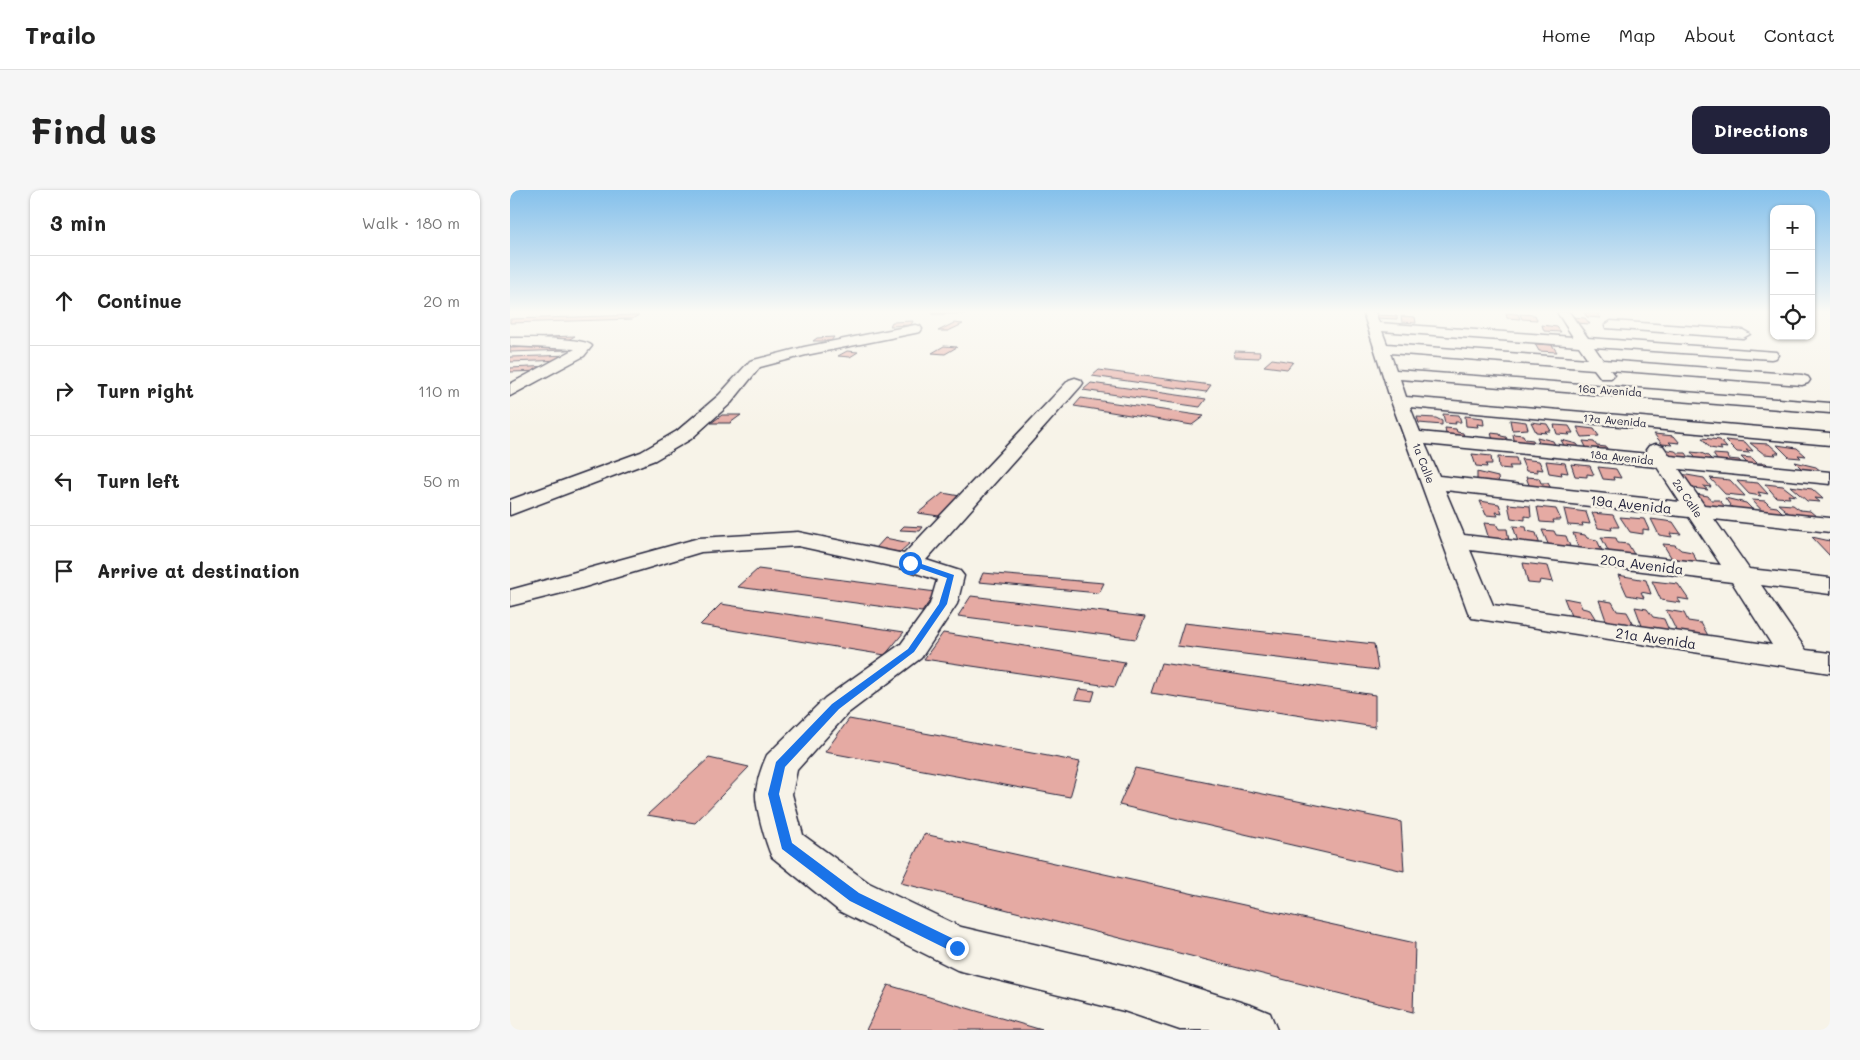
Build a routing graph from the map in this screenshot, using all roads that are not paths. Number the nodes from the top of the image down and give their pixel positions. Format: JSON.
{"nodes":[{"id":1,"x":581,"y":351,"type":"edge"},
{"id":2,"x":803,"y":351,"type":"edge"},
{"id":3,"x":1382,"y":351,"type":"edge"},
{"id":4,"x":1425,"y":351,"type":"edge"},
{"id":5,"x":1592,"y":351,"type":"edge"},
{"id":6,"x":1747,"y":351,"type":"edge"},
{"id":7,"x":1766,"y":351,"type":"edge"},
{"id":8,"x":1771,"y":355,"type":"junction"},
{"id":9,"x":1599,"y":364,"type":"junction"},
{"id":10,"x":1389,"y":374,"type":"junction"},
{"id":11,"x":1802,"y":380,"type":"junction"},
{"id":12,"x":1075,"y":383,"type":"dead end"},
{"id":13,"x":510,"y":391,"type":"edge"},
{"id":14,"x":1616,"y":391,"type":"junction"},
{"id":15,"x":1825,"y":398,"type":"edge"},
{"id":16,"x":1399,"y":401,"type":"junction"},
{"id":17,"x":1637,"y":421,"type":"junction"},
{"id":18,"x":1414,"y":437,"type":"junction"},
{"id":19,"x":1830,"y":439,"type":"edge"},
{"id":20,"x":1664,"y":461,"type":"junction"},
{"id":21,"x":1830,"y":478,"type":"edge"},
{"id":22,"x":1432,"y":482,"type":"junction"},
{"id":23,"x":510,"y":508,"type":"edge"},
{"id":24,"x":1697,"y":511,"type":"junction"},
{"id":25,"x":1830,"y":526,"type":"edge"},
{"id":26,"x":1454,"y":542,"type":"junction"},
{"id":27,"x":910,"y":563,"type":"junction"},
{"id":28,"x":1740,"y":576,"type":"junction"},
{"id":29,"x":1830,"y":586,"type":"edge"},
{"id":30,"x":510,"y":598,"type":"edge"},
{"id":31,"x":1482,"y":612,"type":"joint"},
{"id":32,"x":1796,"y":658,"type":"junction"},
{"id":33,"x":1830,"y":663,"type":"edge"},
{"id":34,"x":1253,"y":1030,"type":"edge"}],
"edges":[{"from":1,"to":13,"type":"street"},
{"from":2,"to":23,"type":"street"},
{"from":3,"to":10,"type":"street","name":"1a Calle"},
{"from":4,"to":9,"type":"street"},
{"from":5,"to":9,"type":"street","name":"2a Calle"},
{"from":6,"to":8,"type":"street"},
{"from":7,"to":8,"type":"street"},
{"from":8,"to":11,"type":"street"},
{"from":9,"to":11,"type":"street"},
{"from":9,"to":14,"type":"street","name":"2a Calle"},
{"from":10,"to":14,"type":"street","name":"16a Avenida"},
{"from":10,"to":16,"type":"street","name":"1a Calle"},
{"from":11,"to":15,"type":"street"},
{"from":12,"to":27,"type":"street"},
{"from":14,"to":15,"type":"street","name":"16a Avenida"},
{"from":14,"to":17,"type":"street","name":"2a Calle"},
{"from":16,"to":17,"type":"street","name":"17a Avenida"},
{"from":16,"to":18,"type":"street","name":"1a Calle"},
{"from":17,"to":19,"type":"street","name":"17a Avenida"},
{"from":17,"to":20,"type":"street","name":"2a Calle"},
{"from":18,"to":20,"type":"street","name":"18a Avenida"},
{"from":18,"to":22,"type":"street","name":"1a Calle"},
{"from":20,"to":21,"type":"street","name":"18a Avenida"},
{"from":20,"to":24,"type":"street","name":"2a Calle"},
{"from":22,"to":24,"type":"street","name":"19a Avenida"},
{"from":22,"to":26,"type":"street","name":"1a Calle"},
{"from":24,"to":25,"type":"street","name":"19a Avenida"},
{"from":24,"to":28,"type":"street","name":"2a Calle"},
{"from":26,"to":28,"type":"street","name":"20a Avenida"},
{"from":26,"to":31,"type":"street","name":"1a Calle"},
{"from":27,"to":30,"type":"street"},
{"from":27,"to":34,"type":"street"},
{"from":28,"to":29,"type":"street","name":"20a Avenida"},
{"from":28,"to":32,"type":"street","name":"2a Calle"},
{"from":31,"to":32,"type":"street","name":"21a Avenida"},
{"from":32,"to":33,"type":"street","name":"21a Avenida"}]}
